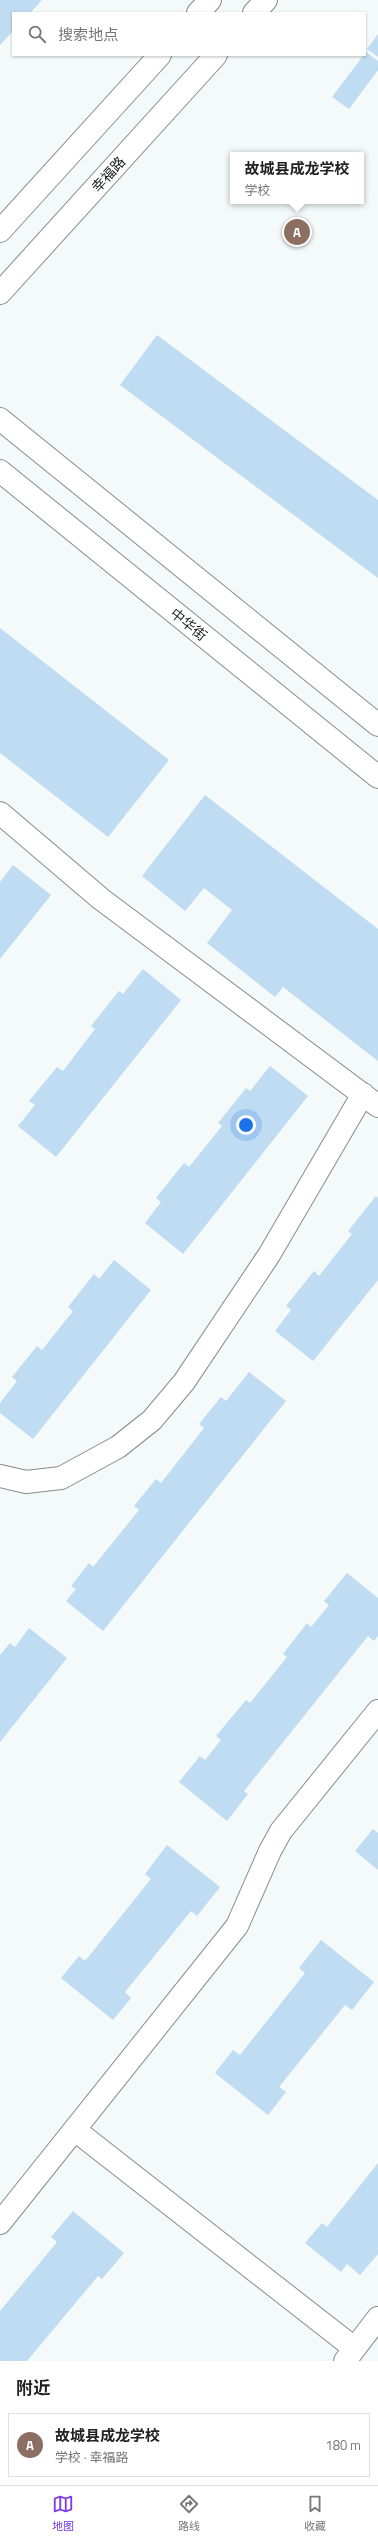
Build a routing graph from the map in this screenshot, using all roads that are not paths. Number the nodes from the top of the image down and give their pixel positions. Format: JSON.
{"nodes":[{"id":1,"x":210,"y":0,"type":"edge"},
{"id":2,"x":266,"y":0,"type":"edge"},
{"id":3,"x":199,"y":12,"type":"edge"},
{"id":4,"x":255,"y":12,"type":"edge"},
{"id":5,"x":159,"y":56,"type":"edge"},
{"id":6,"x":215,"y":56,"type":"edge"},
{"id":7,"x":0,"y":231,"type":"edge"},
{"id":8,"x":0,"y":293,"type":"edge"},
{"id":9,"x":0,"y":419,"type":"edge"},
{"id":10,"x":0,"y":471,"type":"edge"},
{"id":11,"x":378,"y":725,"type":"edge"},
{"id":12,"x":378,"y":777,"type":"edge"},
{"id":13,"x":2,"y":818,"type":"edge"},
{"id":14,"x":370,"y":1100,"type":"edge"},
{"id":15,"x":0,"y":1476,"type":"edge"},
{"id":16,"x":378,"y":1711,"type":"edge"},
{"id":17,"x":74,"y":2130,"type":"junction"},
{"id":18,"x":0,"y":2223,"type":"edge"},
{"id":19,"x":378,"y":2318,"type":"edge"},
{"id":20,"x":349,"y":2355,"type":"edge"}],
"edges":[{"from":1,"to":3,"type":"main road"},
{"from":2,"to":4,"type":"main road"},
{"from":5,"to":7,"type":"main road"},
{"from":6,"to":8,"type":"main road","name":"幸福路"},
{"from":9,"to":11,"type":"main road"},
{"from":10,"to":12,"type":"main road","name":"中华街"},
{"from":13,"to":14,"type":"main road"},
{"from":14,"to":15,"type":"main road"},
{"from":16,"to":17,"type":"main road"},
{"from":17,"to":18,"type":"main road"},
{"from":17,"to":20,"type":"main road"},
{"from":19,"to":20,"type":"main road"}]}
